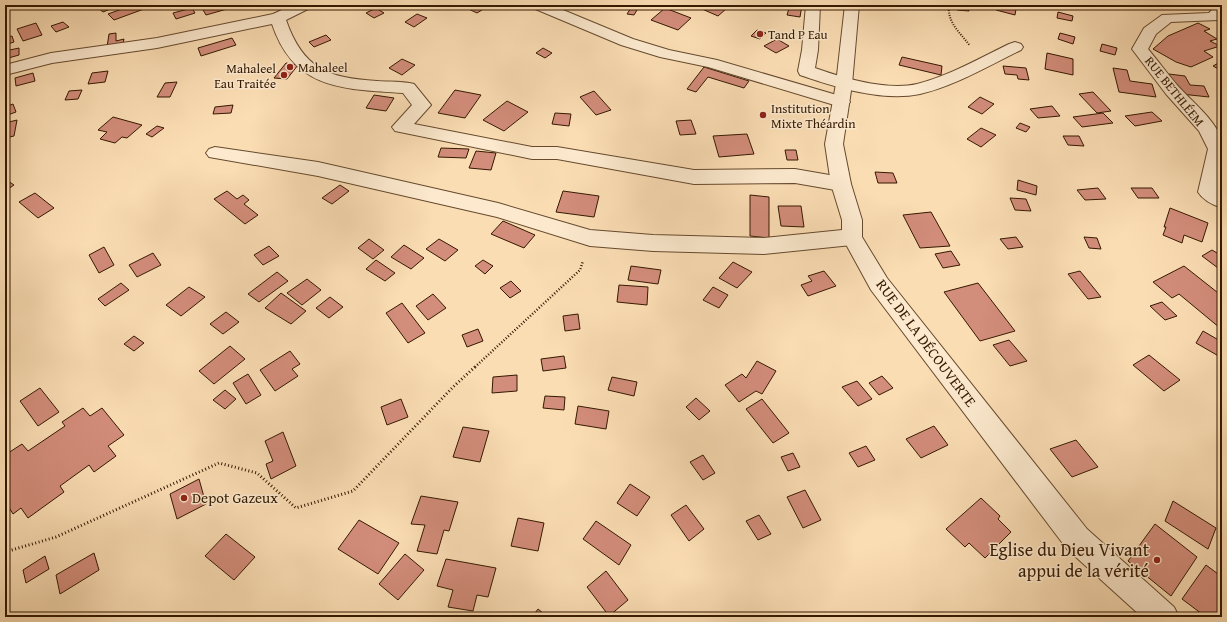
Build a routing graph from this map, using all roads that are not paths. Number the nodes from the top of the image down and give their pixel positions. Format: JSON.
{"nodes":[{"id":1,"x":305,"y":5,"type":"edge"},
{"id":2,"x":538,"y":5,"type":"edge"},
{"id":3,"x":813,"y":5,"type":"edge"},
{"id":4,"x":852,"y":5,"type":"edge"},
{"id":5,"x":1219,"y":17,"type":"edge"},
{"id":6,"x":278,"y":18,"type":"junction"},
{"id":7,"x":1015,"y":47,"type":"dead end"},
{"id":8,"x":5,"y":70,"type":"edge"},
{"id":9,"x":843,"y":93,"type":"junction"},
{"id":10,"x":215,"y":153,"type":"dead end"},
{"id":11,"x":841,"y":184,"type":"junction"},
{"id":12,"x":1222,"y":201,"type":"edge"},
{"id":13,"x":852,"y":237,"type":"junction"},
{"id":14,"x":1164,"y":617,"type":"edge"}],
"edges":[{"from":1,"to":6,"type":"street"},
{"from":2,"to":9,"type":"street"},
{"from":3,"to":9,"type":"street"},
{"from":4,"to":9,"type":"street","name":"RUE DE LA DÉCOUVERTE"},
{"from":5,"to":12,"type":"street","name":"RUE BETHLÉEM"},
{"from":6,"to":8,"type":"street"},
{"from":6,"to":11,"type":"street"},
{"from":7,"to":9,"type":"street"},
{"from":9,"to":11,"type":"street","name":"RUE DE LA DÉCOUVERTE"},
{"from":10,"to":13,"type":"street"},
{"from":11,"to":13,"type":"street","name":"RUE DE LA DÉCOUVERTE"},
{"from":13,"to":14,"type":"street","name":"RUE DE LA DÉCOUVERTE"}]}
